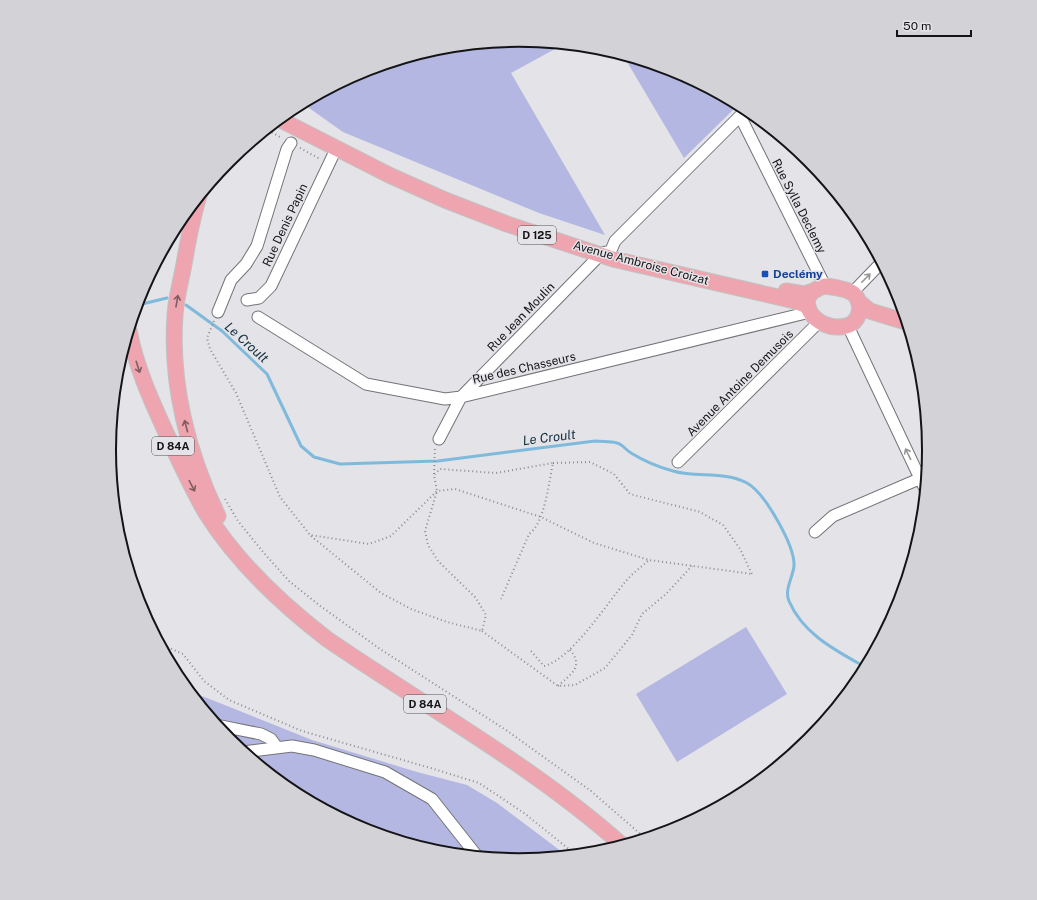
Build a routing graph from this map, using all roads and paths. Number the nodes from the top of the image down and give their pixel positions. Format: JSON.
{"nodes":[{"id":1,"x":741,"y":115,"type":"edge"},
{"id":2,"x":294,"y":116,"type":"edge"},
{"id":3,"x":745,"y":117,"type":"edge"},
{"id":4,"x":285,"y":122,"type":"edge"},
{"id":5,"x":291,"y":143,"type":"dead end"},
{"id":6,"x":336,"y":149,"type":"junction"},
{"id":7,"x":201,"y":203,"type":"edge"},
{"id":8,"x":606,"y":252,"type":"junction"},
{"id":9,"x":878,"y":267,"type":"edge"},
{"id":10,"x":820,"y":288,"type":"junction"},
{"id":11,"x":855,"y":297,"type":"junction"},
{"id":12,"x":247,"y":300,"type":"dead end"},
{"id":13,"x":218,"y":312,"type":"joint"},
{"id":14,"x":812,"y":314,"type":"junction"},
{"id":15,"x":258,"y":317,"type":"dead end"},
{"id":16,"x":900,"y":321,"type":"edge"},
{"id":17,"x":901,"y":322,"type":"edge"},
{"id":18,"x":852,"y":323,"type":"junction"},
{"id":19,"x":131,"y":339,"type":"edge"},
{"id":20,"x":461,"y":397,"type":"junction"},
{"id":21,"x":437,"y":444,"type":"joint"},
{"id":22,"x":553,"y":462,"type":"junction"},
{"id":23,"x":678,"y":462,"type":"dead end"},
{"id":24,"x":921,"y":473,"type":"edge"},
{"id":25,"x":434,"y":475,"type":"junction"},
{"id":26,"x":921,"y":478,"type":"edge"},
{"id":27,"x":437,"y":491,"type":"junction"},
{"id":28,"x":222,"y":495,"type":"dead end"},
{"id":29,"x":541,"y":517,"type":"junction"},
{"id":30,"x":815,"y":532,"type":"dead end"},
{"id":31,"x":310,"y":535,"type":"junction"},
{"id":32,"x":237,"y":552,"type":"junction"},
{"id":33,"x":649,"y":560,"type":"junction"},
{"id":34,"x":692,"y":566,"type":"junction"},
{"id":35,"x":501,"y":599,"type":"dead end"},
{"id":36,"x":482,"y":630,"type":"junction"},
{"id":37,"x":167,"y":647,"type":"edge"},
{"id":38,"x":569,"y":649,"type":"junction"},
{"id":39,"x":531,"y":651,"type":"dead end"},
{"id":40,"x":558,"y":686,"type":"junction"},
{"id":41,"x":227,"y":727,"type":"edge"},
{"id":42,"x":276,"y":746,"type":"junction"},
{"id":43,"x":251,"y":751,"type":"edge"},
{"id":44,"x":641,"y":834,"type":"edge"},
{"id":45,"x":616,"y":841,"type":"edge"},
{"id":46,"x":472,"y":850,"type":"edge"},
{"id":47,"x":570,"y":850,"type":"edge"}],
"edges":[{"from":1,"to":8,"type":"street","name":"Rue Jean Moulin"},
{"from":2,"to":8,"type":"main road","name":"Avenue Ambroise Croizat","number":"D 125"},
{"from":3,"to":10,"type":"street","name":"Rue Sylla Declemy"},
{"from":4,"to":6,"type":"main road","name":"Avenue Ambroise Croizat","number":"D 125"},
{"from":5,"to":13,"type":"street"},
{"from":6,"to":8,"type":"main road","name":"Avenue Ambroise Croizat","number":"D 125"},
{"from":6,"to":12,"type":"street","name":"Rue Denis Papin"},
{"from":32,"to":7,"type":"main road","number":"D 84A","one_way":true},
{"from":8,"to":10,"type":"main road","name":"Avenue Ambroise Croizat","number":"D 125"},
{"from":8,"to":14,"type":"main road","name":"Avenue Ambroise Croizat","number":"D 125"},
{"from":8,"to":20,"type":"street","name":"Rue Jean Moulin"},
{"from":11,"to":9,"type":"street","one_way":true},
{"from":10,"to":11,"type":"main road"},
{"from":10,"to":14,"type":"main road"},
{"from":11,"to":16,"type":"main road"},
{"from":11,"to":18,"type":"main road"},
{"from":13,"to":31,"type":"path"},
{"from":14,"to":18,"type":"main road","name":"Avenue Ambroise Croizat"},
{"from":14,"to":20,"type":"street","name":"Rue des Chasseurs"},
{"from":14,"to":23,"type":"street","name":"Avenue Antoine Demusois"},
{"from":15,"to":20,"type":"street","name":"Rue des Chasseurs"},
{"from":17,"to":18,"type":"main road"},
{"from":24,"to":18,"type":"street","one_way":true},
{"from":19,"to":32,"type":"main road","number":"D 84A","one_way":true},
{"from":20,"to":21,"type":"street","name":"Rue Jean Moulin"},
{"from":21,"to":25,"type":"path"},
{"from":22,"to":25,"type":"path"},
{"from":22,"to":29,"type":"path"},
{"from":22,"to":34,"type":"path"},
{"from":25,"to":27,"type":"path"},
{"from":26,"to":30,"type":"street"},
{"from":27,"to":29,"type":"path"},
{"from":27,"to":31,"type":"path"},
{"from":27,"to":36,"type":"path"},
{"from":28,"to":44,"type":"path"},
{"from":29,"to":33,"type":"path"},
{"from":29,"to":35,"type":"path"},
{"from":31,"to":36,"type":"path"},
{"from":32,"to":45,"type":"main road","number":"D 84A"},
{"from":33,"to":34,"type":"path"},
{"from":33,"to":38,"type":"path"},
{"from":34,"to":40,"type":"path"},
{"from":36,"to":40,"type":"path"},
{"from":37,"to":47,"type":"path"},
{"from":38,"to":39,"type":"path"},
{"from":38,"to":40,"type":"path"},
{"from":41,"to":42,"type":"street"},
{"from":42,"to":43,"type":"street"},
{"from":42,"to":46,"type":"street"}]}
